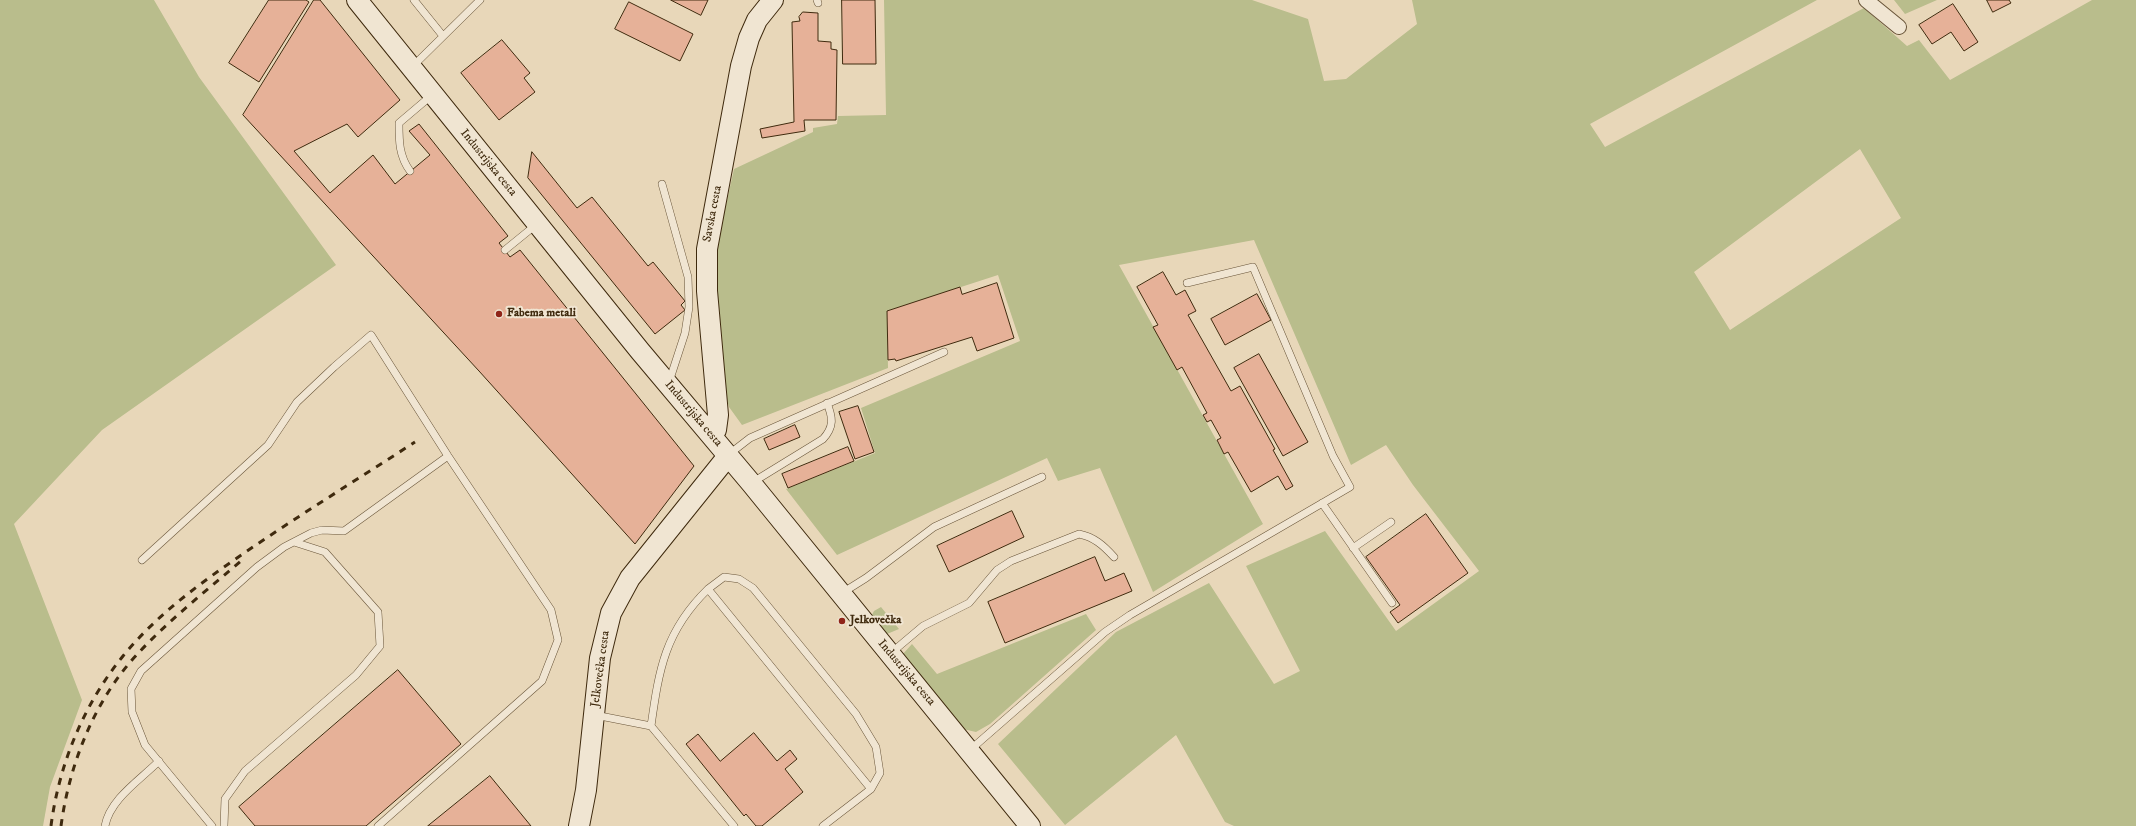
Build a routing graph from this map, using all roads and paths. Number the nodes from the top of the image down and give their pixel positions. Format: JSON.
{"nodes":[{"id":1,"x":357,"y":0,"type":"edge"},
{"id":2,"x":414,"y":0,"type":"edge"},
{"id":3,"x":480,"y":0,"type":"edge"},
{"id":4,"x":1866,"y":0,"type":"edge"},
{"id":5,"x":768,"y":1,"type":"edge"},
{"id":6,"x":1899,"y":27,"type":"dead end"},
{"id":7,"x":443,"y":36,"type":"junction"},
{"id":8,"x":411,"y":68,"type":"junction"},
{"id":9,"x":432,"y":94,"type":"junction"},
{"id":10,"x":410,"y":171,"type":"dead end"},
{"id":11,"x":662,"y":184,"type":"dead end"},
{"id":12,"x":537,"y":224,"type":"junction"},
{"id":13,"x":505,"y":250,"type":"dead end"},
{"id":14,"x":1187,"y":283,"type":"dead end"},
{"id":15,"x":944,"y":352,"type":"dead end"},
{"id":16,"x":668,"y":384,"type":"junction"},
{"id":17,"x":827,"y":403,"type":"junction"},
{"id":18,"x":711,"y":435,"type":"junction"},
{"id":19,"x":448,"y":456,"type":"junction"},
{"id":20,"x":728,"y":456,"type":"junction"},
{"id":21,"x":1042,"y":477,"type":"dead end"},
{"id":22,"x":751,"y":483,"type":"junction"},
{"id":23,"x":1322,"y":503,"type":"junction"},
{"id":24,"x":1392,"y":522,"type":"dead end"},
{"id":25,"x":294,"y":542,"type":"junction"},
{"id":26,"x":1353,"y":548,"type":"junction"},
{"id":27,"x":1114,"y":557,"type":"dead end"},
{"id":28,"x":142,"y":560,"type":"dead end"},
{"id":29,"x":708,"y":588,"type":"junction"},
{"id":30,"x":840,"y":594,"type":"junction"},
{"id":31,"x":1392,"y":603,"type":"dead end"},
{"id":32,"x":890,"y":654,"type":"junction"},
{"id":33,"x":595,"y":715,"type":"junction"},
{"id":34,"x":651,"y":726,"type":"junction"},
{"id":35,"x":970,"y":750,"type":"junction"},
{"id":36,"x":159,"y":761,"type":"junction"},
{"id":37,"x":871,"y":789,"type":"junction"},
{"id":38,"x":105,"y":826,"type":"edge"},
{"id":39,"x":212,"y":826,"type":"edge"},
{"id":40,"x":224,"y":826,"type":"edge"},
{"id":41,"x":378,"y":826,"type":"edge"},
{"id":42,"x":579,"y":826,"type":"edge"},
{"id":43,"x":734,"y":826,"type":"edge"},
{"id":44,"x":823,"y":826,"type":"edge"},
{"id":45,"x":1030,"y":826,"type":"edge"}],
"edges":[{"from":1,"to":8,"type":"street","name":"Industrijska cesta"},
{"from":2,"to":7,"type":"lane"},
{"from":3,"to":7,"type":"lane"},
{"from":4,"to":6,"type":"street"},
{"from":5,"to":18,"type":"street","name":"Savska cesta"},
{"from":7,"to":8,"type":"lane"},
{"from":8,"to":9,"type":"street","name":"Industrijska cesta"},
{"from":9,"to":10,"type":"lane"},
{"from":9,"to":12,"type":"street","name":"Industrijska cesta"},
{"from":11,"to":16,"type":"lane"},
{"from":12,"to":13,"type":"lane"},
{"from":12,"to":16,"type":"street","name":"Industrijska cesta"},
{"from":14,"to":23,"type":"lane"},
{"from":15,"to":17,"type":"lane"},
{"from":16,"to":18,"type":"street","name":"Industrijska cesta"},
{"from":17,"to":20,"type":"lane"},
{"from":17,"to":22,"type":"lane"},
{"from":18,"to":20,"type":"street","name":"Industrijska cesta"},
{"from":19,"to":25,"type":"lane"},
{"from":19,"to":28,"type":"lane"},
{"from":19,"to":41,"type":"lane"},
{"from":20,"to":22,"type":"street","name":"Industrijska cesta"},
{"from":20,"to":33,"type":"street","name":"Jelkovečka cesta"},
{"from":21,"to":30,"type":"lane"},
{"from":22,"to":30,"type":"street","name":"Industrijska cesta"},
{"from":23,"to":26,"type":"lane"},
{"from":23,"to":35,"type":"lane"},
{"from":24,"to":26,"type":"lane"},
{"from":25,"to":36,"type":"lane"},
{"from":25,"to":40,"type":"lane"},
{"from":26,"to":31,"type":"lane"},
{"from":27,"to":32,"type":"lane"},
{"from":29,"to":34,"type":"lane"},
{"from":29,"to":37,"type":"lane"},
{"from":29,"to":37,"type":"lane"},
{"from":30,"to":32,"type":"street","name":"Industrijska cesta"},
{"from":32,"to":35,"type":"street","name":"Industrijska cesta"},
{"from":33,"to":34,"type":"lane"},
{"from":33,"to":42,"type":"street","name":"Jelkovečka cesta"},
{"from":34,"to":43,"type":"lane"},
{"from":35,"to":45,"type":"street","name":"Industrijska cesta"},
{"from":36,"to":38,"type":"lane"},
{"from":36,"to":39,"type":"lane"},
{"from":37,"to":44,"type":"lane"}]}
